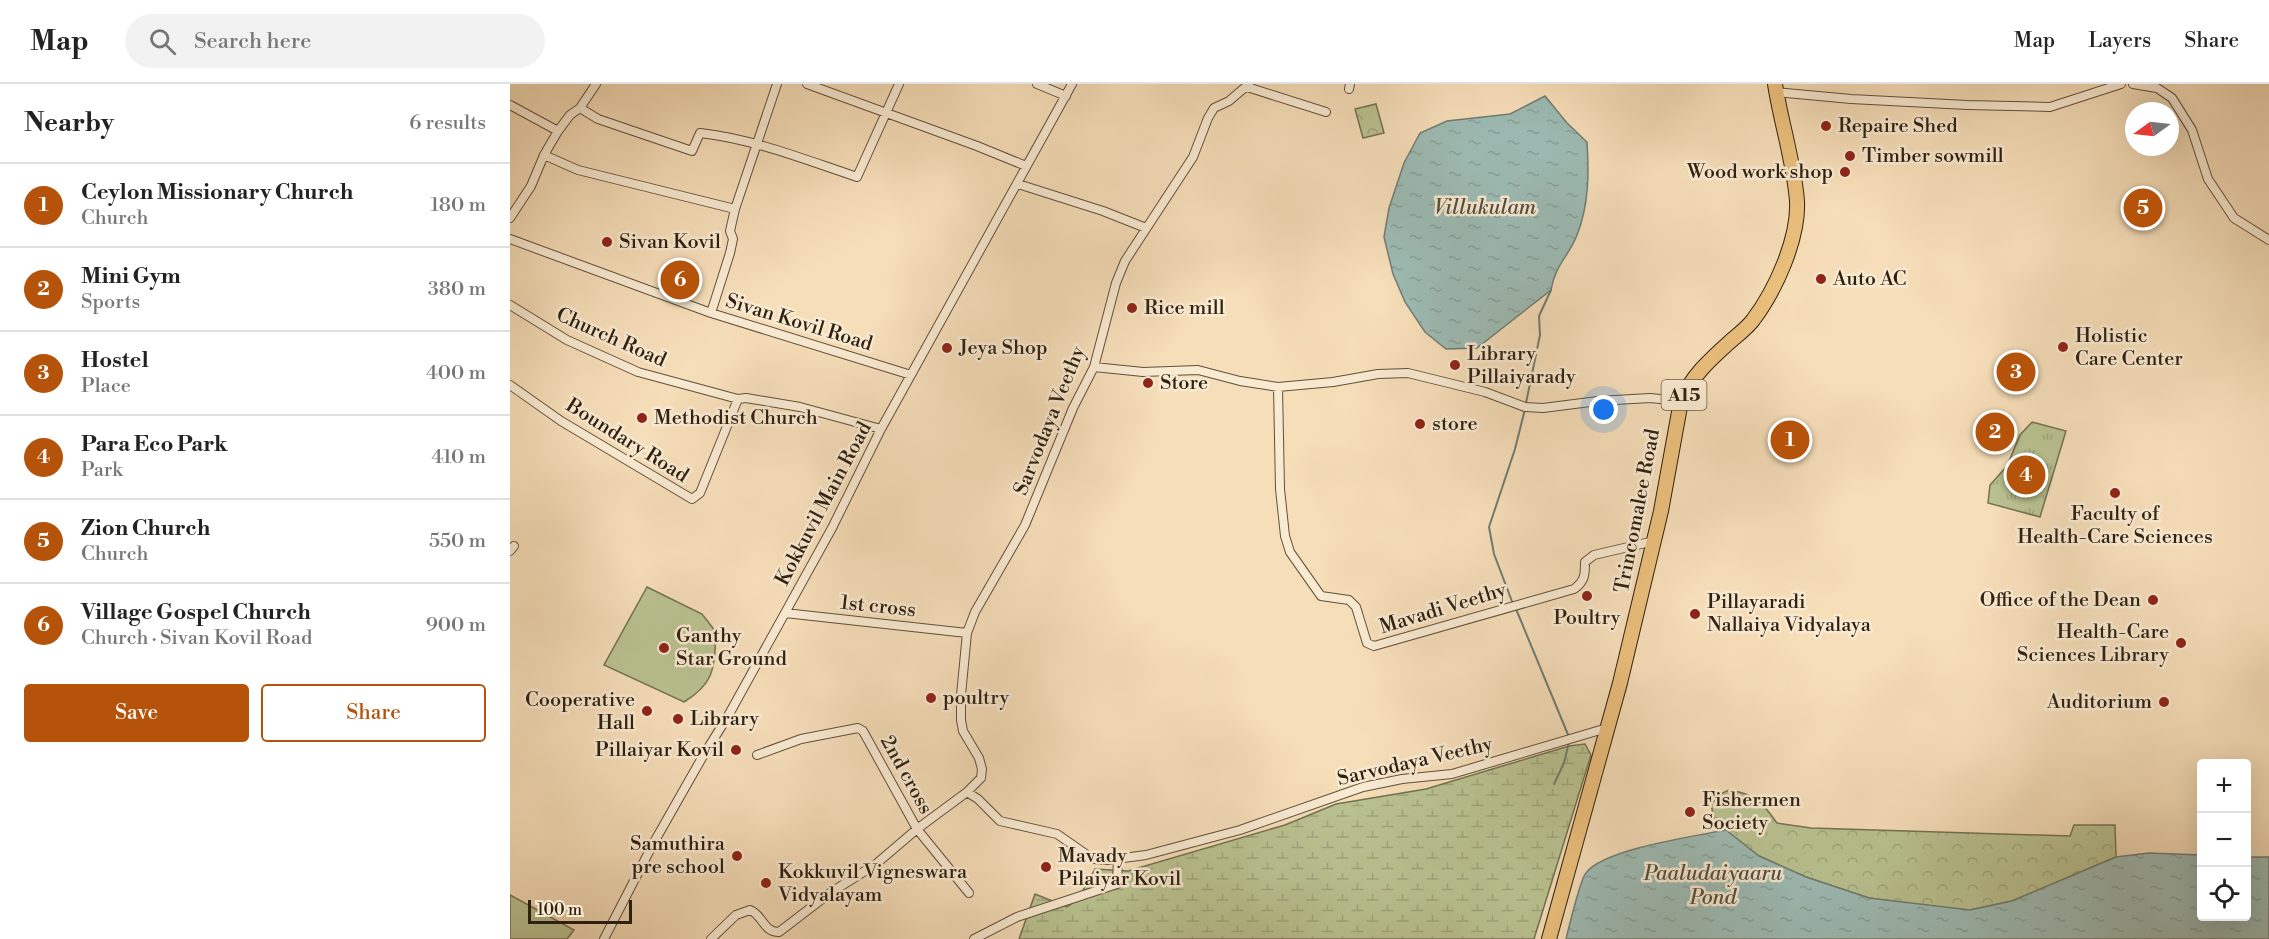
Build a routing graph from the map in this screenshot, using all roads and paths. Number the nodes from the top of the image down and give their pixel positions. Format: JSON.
{"nodes":[{"id":1,"x":596,"y":84,"type":"edge"},
{"id":2,"x":777,"y":84,"type":"edge"},
{"id":3,"x":807,"y":84,"type":"edge"},
{"id":4,"x":898,"y":84,"type":"edge"},
{"id":5,"x":1037,"y":84,"type":"edge"},
{"id":6,"x":1072,"y":84,"type":"edge"},
{"id":7,"x":2121,"y":84,"type":"edge"},
{"id":8,"x":2133,"y":84,"type":"edge"},
{"id":9,"x":1248,"y":86,"type":"edge"},
{"id":10,"x":1776,"y":88,"type":"edge"},
{"id":11,"x":1066,"y":96,"type":"junction"},
{"id":12,"x":510,"y":105,"type":"edge"},
{"id":13,"x":580,"y":108,"type":"junction"},
{"id":14,"x":1326,"y":112,"type":"dead end"},
{"id":15,"x":886,"y":113,"type":"junction"},
{"id":16,"x":558,"y":131,"type":"junction"},
{"id":17,"x":756,"y":145,"type":"junction"},
{"id":18,"x":544,"y":155,"type":"junction"},
{"id":19,"x":1026,"y":166,"type":"junction"},
{"id":20,"x":1018,"y":184,"type":"junction"},
{"id":21,"x":735,"y":209,"type":"junction"},
{"id":22,"x":510,"y":218,"type":"edge"},
{"id":23,"x":1146,"y":228,"type":"junction"},
{"id":24,"x":510,"y":239,"type":"edge"},
{"id":25,"x":2269,"y":240,"type":"edge"},
{"id":26,"x":510,"y":305,"type":"edge"},
{"id":27,"x":711,"y":313,"type":"junction"},
{"id":28,"x":1094,"y":366,"type":"junction"},
{"id":29,"x":911,"y":375,"type":"junction"},
{"id":30,"x":510,"y":385,"type":"edge"},
{"id":31,"x":1278,"y":387,"type":"junction"},
{"id":32,"x":738,"y":399,"type":"junction"},
{"id":33,"x":1681,"y":401,"type":"junction"},
{"id":34,"x":881,"y":429,"type":"junction"},
{"id":35,"x":1654,"y":541,"type":"junction"},
{"id":36,"x":785,"y":613,"type":"junction"},
{"id":37,"x":967,"y":633,"type":"junction"},
{"id":38,"x":1607,"y":728,"type":"junction"},
{"id":39,"x":757,"y":755,"type":"dead end"},
{"id":40,"x":967,"y":792,"type":"junction"},
{"id":41,"x":917,"y":829,"type":"junction"},
{"id":42,"x":1118,"y":859,"type":"junction"},
{"id":43,"x":969,"y":893,"type":"dead end"},
{"id":44,"x":604,"y":939,"type":"edge"},
{"id":45,"x":711,"y":939,"type":"edge"},
{"id":46,"x":974,"y":939,"type":"edge"},
{"id":47,"x":1549,"y":939,"type":"edge"}],
"edges":[{"from":1,"to":13,"type":"street"},
{"from":2,"to":17,"type":"street"},
{"from":3,"to":15,"type":"street"},
{"from":4,"to":15,"type":"street"},
{"from":5,"to":11,"type":"street"},
{"from":6,"to":11,"type":"street","name":"Kokkuvil Main Road"},
{"from":7,"to":10,"type":"street"},
{"from":8,"to":25,"type":"street"},
{"from":9,"to":14,"type":"street"},
{"from":9,"to":23,"type":"street","name":"Sarvodaya Veethy"},
{"from":10,"to":33,"type":"highway","name":"Trincomalee Road","number":"A15"},
{"from":11,"to":19,"type":"street","name":"Kokkuvil Main Road"},
{"from":12,"to":16,"type":"street"},
{"from":13,"to":16,"type":"street"},
{"from":13,"to":17,"type":"street"},
{"from":15,"to":17,"type":"street"},
{"from":15,"to":19,"type":"street"},
{"from":16,"to":18,"type":"street"},
{"from":17,"to":21,"type":"street"},
{"from":18,"to":21,"type":"street"},
{"from":18,"to":22,"type":"street"},
{"from":19,"to":20,"type":"street","name":"Kokkuvil Main Road"},
{"from":20,"to":23,"type":"street"},
{"from":20,"to":29,"type":"street","name":"Kokkuvil Main Road"},
{"from":21,"to":27,"type":"street"},
{"from":23,"to":28,"type":"street","name":"Sarvodaya Veethy"},
{"from":24,"to":27,"type":"street","name":"Sivan Kovil Road"},
{"from":26,"to":32,"type":"street","name":"Church Road"},
{"from":27,"to":29,"type":"street","name":"Sivan Kovil Road"},
{"from":28,"to":31,"type":"street"},
{"from":28,"to":37,"type":"street","name":"Sarvodaya Veethy"},
{"from":29,"to":34,"type":"street","name":"Kokkuvil Main Road"},
{"from":30,"to":32,"type":"street","name":"Boundary Road"},
{"from":31,"to":33,"type":"street"},
{"from":31,"to":35,"type":"street","name":"Mavadi Veethy"},
{"from":32,"to":34,"type":"street"},
{"from":33,"to":35,"type":"highway","name":"Trincomalee Road","number":"A15"},
{"from":34,"to":36,"type":"street","name":"Kokkuvil Main Road"},
{"from":35,"to":38,"type":"highway","name":"Trincomalee Road","number":"A15"},
{"from":36,"to":37,"type":"street","name":"1st cross"},
{"from":36,"to":44,"type":"street","name":"Kokkuvil Main Road"},
{"from":37,"to":40,"type":"street","name":"Sarvodaya Veethy"},
{"from":38,"to":42,"type":"street","name":"Sarvodaya Veethy"},
{"from":38,"to":47,"type":"highway","name":"Trincomalee Road","number":"A15"},
{"from":39,"to":41,"type":"street","name":"2nd cross"},
{"from":40,"to":41,"type":"street","name":"Sarvodaya Veethy"},
{"from":40,"to":42,"type":"street","name":"Sarvodaya Veethy"},
{"from":41,"to":43,"type":"street","name":"2nd cross"},
{"from":41,"to":45,"type":"street","name":"Sarvodaya Veethy"},
{"from":42,"to":46,"type":"street"}]}
